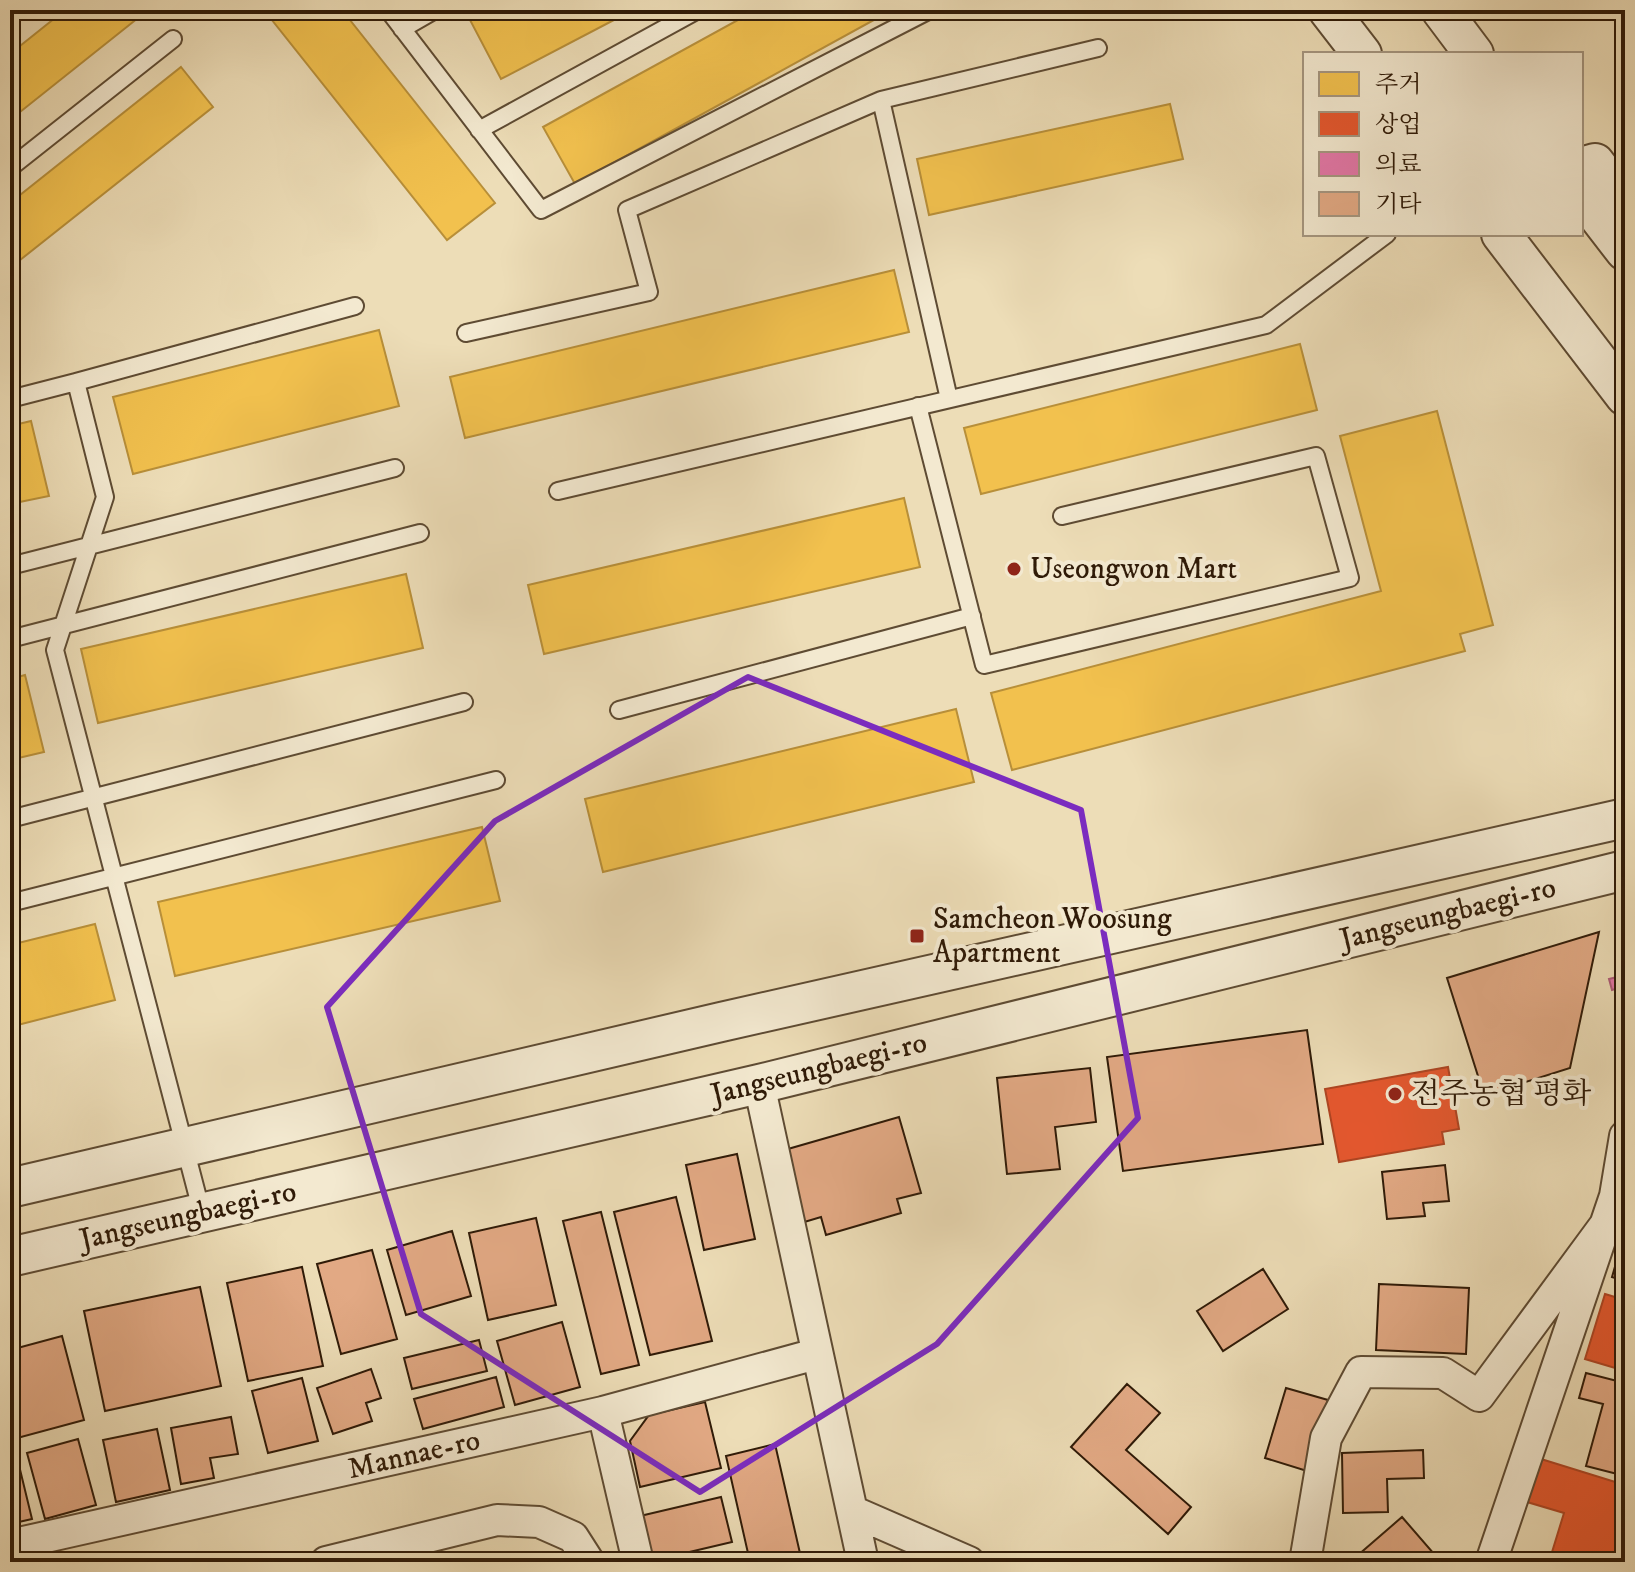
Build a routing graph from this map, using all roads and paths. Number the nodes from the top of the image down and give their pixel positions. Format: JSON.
{"nodes":[{"id":1,"x":388,"y":10,"type":"edge"},
{"id":2,"x":435,"y":10,"type":"edge"},
{"id":3,"x":698,"y":10,"type":"edge"},
{"id":4,"x":930,"y":10,"type":"edge"},
{"id":5,"x":1328,"y":10,"type":"edge"},
{"id":6,"x":1441,"y":10,"type":"edge"},
{"id":7,"x":402,"y":29,"type":"junction"},
{"id":8,"x":173,"y":39,"type":"dead end"},
{"id":9,"x":1098,"y":48,"type":"dead end"},
{"id":10,"x":1360,"y":52,"type":"edge"},
{"id":11,"x":1472,"y":52,"type":"edge"},
{"id":12,"x":881,"y":100,"type":"junction"},
{"id":13,"x":479,"y":130,"type":"junction"},
{"id":14,"x":1583,"y":166,"type":"edge"},
{"id":15,"x":10,"y":168,"type":"edge"},
{"id":16,"x":1583,"y":197,"type":"edge"},
{"id":17,"x":1625,"y":202,"type":"edge"},
{"id":18,"x":1384,"y":236,"type":"edge"},
{"id":19,"x":1503,"y":236,"type":"edge"},
{"id":20,"x":1625,"y":251,"type":"edge"},
{"id":21,"x":355,"y":306,"type":"dead end"},
{"id":22,"x":466,"y":333,"type":"dead end"},
{"id":23,"x":76,"y":382,"type":"junction"},
{"id":24,"x":1625,"y":396,"type":"edge"},
{"id":25,"x":10,"y":399,"type":"edge"},
{"id":26,"x":949,"y":399,"type":"junction"},
{"id":27,"x":918,"y":406,"type":"junction"},
{"id":28,"x":395,"y":468,"type":"dead end"},
{"id":29,"x":558,"y":491,"type":"dead end"},
{"id":30,"x":1062,"y":516,"type":"dead end"},
{"id":31,"x":420,"y":533,"type":"dead end"},
{"id":32,"x":89,"y":546,"type":"junction"},
{"id":33,"x":10,"y":566,"type":"edge"},
{"id":34,"x":972,"y":616,"type":"junction"},
{"id":35,"x":63,"y":625,"type":"junction"},
{"id":36,"x":10,"y":639,"type":"edge"},
{"id":37,"x":464,"y":702,"type":"dead end"},
{"id":38,"x":619,"y":710,"type":"dead end"},
{"id":39,"x":496,"y":780,"type":"dead end"},
{"id":40,"x":93,"y":797,"type":"junction"},
{"id":41,"x":1625,"y":818,"type":"edge"},
{"id":42,"x":10,"y":819,"type":"edge"},
{"id":43,"x":1625,"y":870,"type":"edge"},
{"id":44,"x":113,"y":877,"type":"junction"},
{"id":45,"x":10,"y":903,"type":"edge"},
{"id":46,"x":759,"y":1084,"type":"junction"},
{"id":47,"x":1625,"y":1136,"type":"edge"},
{"id":48,"x":185,"y":1146,"type":"junction"},
{"id":49,"x":10,"y":1188,"type":"edge"},
{"id":50,"x":202,"y":1213,"type":"junction"},
{"id":51,"x":1605,"y":1225,"type":"junction"},
{"id":52,"x":10,"y":1257,"type":"edge"},
{"id":53,"x":816,"y":1354,"type":"junction"},
{"id":54,"x":603,"y":1412,"type":"junction"},
{"id":55,"x":852,"y":1511,"type":"junction"},
{"id":56,"x":10,"y":1545,"type":"edge"},
{"id":57,"x":326,"y":1562,"type":"edge"},
{"id":58,"x":589,"y":1562,"type":"edge"},
{"id":59,"x":638,"y":1562,"type":"edge"},
{"id":60,"x":863,"y":1562,"type":"edge"},
{"id":61,"x":969,"y":1562,"type":"edge"},
{"id":62,"x":1305,"y":1562,"type":"edge"},
{"id":63,"x":1491,"y":1562,"type":"edge"}],
"edges":[{"from":1,"to":7,"type":"lane"},
{"from":2,"to":7,"type":"lane"},
{"from":3,"to":13,"type":"lane"},
{"from":4,"to":13,"type":"lane"},
{"from":5,"to":10,"type":"street"},
{"from":6,"to":11,"type":"street"},
{"from":7,"to":13,"type":"lane"},
{"from":8,"to":15,"type":"lane"},
{"from":9,"to":12,"type":"lane"},
{"from":12,"to":22,"type":"lane"},
{"from":12,"to":26,"type":"lane"},
{"from":14,"to":17,"type":"street"},
{"from":16,"to":20,"type":"street"},
{"from":18,"to":26,"type":"lane"},
{"from":19,"to":24,"type":"street"},
{"from":21,"to":23,"type":"lane"},
{"from":23,"to":25,"type":"lane"},
{"from":23,"to":32,"type":"lane"},
{"from":26,"to":27,"type":"lane"},
{"from":27,"to":29,"type":"lane"},
{"from":27,"to":34,"type":"lane"},
{"from":28,"to":32,"type":"lane"},
{"from":30,"to":34,"type":"lane"},
{"from":31,"to":35,"type":"lane"},
{"from":32,"to":33,"type":"lane"},
{"from":32,"to":35,"type":"lane"},
{"from":34,"to":38,"type":"lane"},
{"from":35,"to":36,"type":"lane"},
{"from":35,"to":40,"type":"lane"},
{"from":37,"to":40,"type":"lane"},
{"from":39,"to":44,"type":"lane"},
{"from":40,"to":42,"type":"lane"},
{"from":40,"to":44,"type":"lane"},
{"from":41,"to":48,"type":"street","name":"Jangseungbaegi-ro"},
{"from":43,"to":46,"type":"street","name":"Jangseungbaegi-ro"},
{"from":44,"to":45,"type":"lane"},
{"from":44,"to":48,"type":"lane"},
{"from":46,"to":50,"type":"street","name":"Jangseungbaegi-ro"},
{"from":46,"to":53,"type":"street"},
{"from":47,"to":51,"type":"street"},
{"from":48,"to":49,"type":"street","name":"Jangseungbaegi-ro"},
{"from":48,"to":50,"type":"lane"},
{"from":50,"to":52,"type":"street","name":"Jangseungbaegi-ro"},
{"from":51,"to":62,"type":"street"},
{"from":51,"to":63,"type":"street"},
{"from":53,"to":54,"type":"street","name":"Mannae-ro"},
{"from":53,"to":55,"type":"street"},
{"from":54,"to":56,"type":"street","name":"Mannae-ro"},
{"from":54,"to":59,"type":"street"},
{"from":55,"to":60,"type":"street"},
{"from":55,"to":61,"type":"street"},
{"from":57,"to":58,"type":"street"}]}
